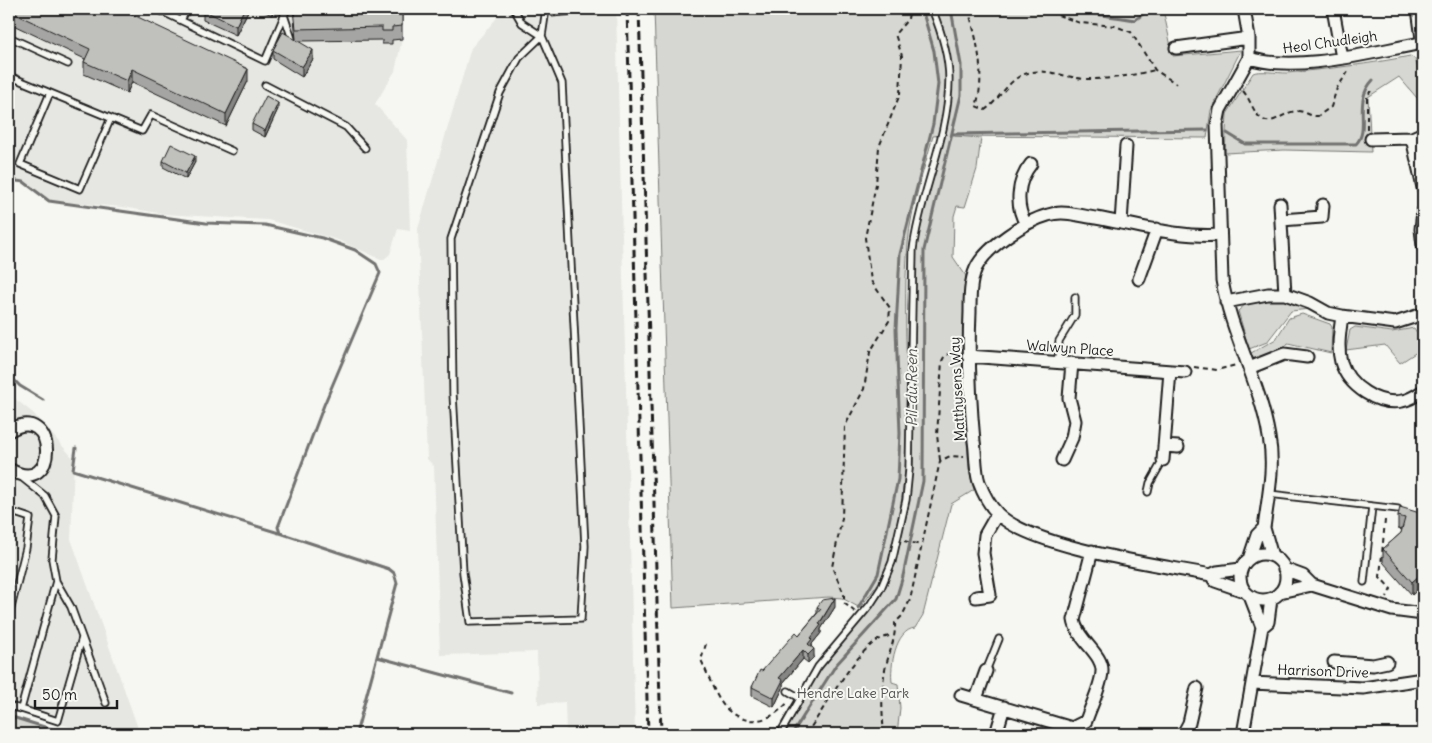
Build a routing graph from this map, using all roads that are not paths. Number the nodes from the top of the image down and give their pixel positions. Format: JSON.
{"nodes":[{"id":1,"x":157,"y":9,"type":"edge"},
{"id":2,"x":187,"y":9,"type":"edge"},
{"id":3,"x":514,"y":9,"type":"edge"},
{"id":4,"x":546,"y":9,"type":"edge"},
{"id":5,"x":932,"y":9,"type":"edge"},
{"id":6,"x":1244,"y":9,"type":"edge"},
{"id":7,"x":1333,"y":9,"type":"edge"},
{"id":8,"x":1418,"y":9,"type":"edge"},
{"id":9,"x":285,"y":12,"type":"edge"},
{"id":10,"x":180,"y":20,"type":"junction"},
{"id":11,"x":542,"y":36,"type":"junction"},
{"id":12,"x":9,"y":37,"type":"edge"},
{"id":13,"x":1249,"y":38,"type":"junction"},
{"id":14,"x":292,"y":40,"type":"edge"},
{"id":15,"x":1423,"y":44,"type":"edge"},
{"id":16,"x":1176,"y":48,"type":"dead end"},
{"id":17,"x":1249,"y":58,"type":"junction"},
{"id":18,"x":1342,"y":58,"type":"junction"},
{"id":19,"x":68,"y":64,"type":"dead end"},
{"id":20,"x":9,"y":76,"type":"edge"},
{"id":21,"x":264,"y":85,"type":"dead end"},
{"id":22,"x":50,"y":93,"type":"junction"},
{"id":23,"x":111,"y":118,"type":"junction"},
{"id":24,"x":1423,"y":133,"type":"edge"},
{"id":25,"x":1412,"y":138,"type":"junction"},
{"id":26,"x":1371,"y":139,"type":"road end"},
{"id":27,"x":1126,"y":146,"type":"dead end"},
{"id":28,"x":365,"y":148,"type":"dead end"},
{"id":29,"x":232,"y":151,"type":"dead end"},
{"id":30,"x":1031,"y":164,"type":"dead end"},
{"id":31,"x":1423,"y":188,"type":"edge"},
{"id":32,"x":1280,"y":204,"type":"dead end"},
{"id":33,"x":1323,"y":205,"type":"dead end"},
{"id":34,"x":1423,"y":211,"type":"edge"},
{"id":35,"x":1281,"y":220,"type":"junction"},
{"id":36,"x":1121,"y":223,"type":"junction"},
{"id":37,"x":1026,"y":224,"type":"junction"},
{"id":38,"x":1157,"y":229,"type":"junction"},
{"id":39,"x":1220,"y":235,"type":"junction"},
{"id":40,"x":1423,"y":246,"type":"edge"},
{"id":41,"x":1139,"y":279,"type":"dead end"},
{"id":42,"x":1285,"y":294,"type":"junction"},
{"id":43,"x":1075,"y":297,"type":"dead end"},
{"id":44,"x":1226,"y":302,"type":"junction"},
{"id":45,"x":1423,"y":314,"type":"edge"},
{"id":46,"x":1342,"y":316,"type":"junction"},
{"id":47,"x":968,"y":353,"type":"junction"},
{"id":48,"x":1307,"y":357,"type":"dead end"},
{"id":49,"x":1058,"y":362,"type":"junction"},
{"id":50,"x":1072,"y":362,"type":"junction"},
{"id":51,"x":1247,"y":365,"type":"junction"},
{"id":52,"x":1170,"y":371,"type":"junction"},
{"id":53,"x":1185,"y":372,"type":"road end"},
{"id":54,"x":1423,"y":391,"type":"edge"},
{"id":55,"x":9,"y":429,"type":"edge"},
{"id":56,"x":1164,"y":446,"type":"junction"},
{"id":57,"x":1178,"y":446,"type":"dead end"},
{"id":58,"x":1062,"y":460,"type":"dead end"},
{"id":59,"x":1163,"y":460,"type":"joint"},
{"id":60,"x":13,"y":472,"type":"edge"},
{"id":61,"x":1148,"y":492,"type":"dead end"},
{"id":62,"x":1269,"y":494,"type":"junction"},
{"id":63,"x":1372,"y":506,"type":"junction"},
{"id":64,"x":1398,"y":509,"type":"edge"},
{"id":65,"x":9,"y":511,"type":"edge"},
{"id":66,"x":997,"y":514,"type":"junction"},
{"id":67,"x":1264,"y":528,"type":"junction"},
{"id":68,"x":1092,"y":551,"type":"junction"},
{"id":69,"x":1272,"y":556,"type":"junction"},
{"id":70,"x":1249,"y":559,"type":"junction"},
{"id":71,"x":1242,"y":569,"type":"junction"},
{"id":72,"x":1284,"y":569,"type":"junction"},
{"id":73,"x":1211,"y":575,"type":"junction"},
{"id":74,"x":56,"y":581,"type":"junction"},
{"id":75,"x":1364,"y":582,"type":"dead end"},
{"id":76,"x":1312,"y":584,"type":"junction"},
{"id":77,"x":1247,"y":594,"type":"junction"},
{"id":78,"x":1276,"y":595,"type":"junction"},
{"id":79,"x":976,"y":597,"type":"dead end"},
{"id":80,"x":1423,"y":614,"type":"edge"},
{"id":81,"x":9,"y":616,"type":"edge"},
{"id":82,"x":1262,"y":627,"type":"junction"},
{"id":83,"x":82,"y":638,"type":"junction"},
{"id":84,"x":999,"y":639,"type":"dead end"},
{"id":85,"x":1334,"y":662,"type":"dead end"},
{"id":86,"x":1387,"y":662,"type":"dead end"},
{"id":87,"x":1373,"y":666,"type":"junction"},
{"id":88,"x":986,"y":671,"type":"joint"},
{"id":89,"x":1423,"y":679,"type":"edge"},
{"id":90,"x":1252,"y":683,"type":"junction"},
{"id":91,"x":1374,"y":687,"type":"junction"},
{"id":92,"x":1197,"y":688,"type":"dead end"},
{"id":93,"x":791,"y":692,"type":"road end"},
{"id":94,"x":961,"y":695,"type":"dead end"},
{"id":95,"x":800,"y":698,"type":"junction"},
{"id":96,"x":976,"y":699,"type":"junction"},
{"id":97,"x":106,"y":703,"type":"dead end"},
{"id":98,"x":9,"y":706,"type":"edge"},
{"id":99,"x":1004,"y":707,"type":"junction"},
{"id":100,"x":21,"y":709,"type":"junction"},
{"id":101,"x":780,"y":734,"type":"edge"},
{"id":102,"x":996,"y":734,"type":"edge"},
{"id":103,"x":1183,"y":734,"type":"edge"},
{"id":104,"x":1244,"y":734,"type":"edge"}],
"edges":[{"from":1,"to":10,"type":"lane"},
{"from":2,"to":10,"type":"lane"},
{"from":3,"to":11,"type":"lane"},
{"from":4,"to":11,"type":"lane"},
{"from":5,"to":95,"type":"lane"},
{"from":6,"to":13,"type":"street"},
{"from":7,"to":18,"type":"street"},
{"from":8,"to":15,"type":"street"},
{"from":9,"to":10,"type":"lane"},
{"from":9,"to":14,"type":"lane"},
{"from":11,"to":11,"type":"lane"},
{"from":12,"to":19,"type":"lane"},
{"from":13,"to":16,"type":"street"},
{"from":13,"to":17,"type":"street"},
{"from":15,"to":18,"type":"street","name":"Heol Chudleigh"},
{"from":17,"to":18,"type":"street","name":"Heol Chudleigh"},
{"from":17,"to":39,"type":"street"},
{"from":20,"to":22,"type":"lane"},
{"from":21,"to":28,"type":"lane"},
{"from":22,"to":23,"type":"lane"},
{"from":22,"to":23,"type":"lane"},
{"from":23,"to":29,"type":"lane"},
{"from":24,"to":25,"type":"street"},
{"from":25,"to":26,"type":"street"},
{"from":25,"to":31,"type":"street"},
{"from":27,"to":36,"type":"street"},
{"from":30,"to":37,"type":"street"},
{"from":32,"to":35,"type":"street"},
{"from":33,"to":35,"type":"street"},
{"from":34,"to":40,"type":"street"},
{"from":35,"to":42,"type":"street"},
{"from":36,"to":37,"type":"street","name":"Matthysens Way"},
{"from":36,"to":38,"type":"street","name":"Matthysens Way"},
{"from":37,"to":47,"type":"street","name":"Matthysens Way"},
{"from":38,"to":39,"type":"street","name":"Matthysens Way"},
{"from":38,"to":41,"type":"street"},
{"from":39,"to":44,"type":"street"},
{"from":42,"to":44,"type":"street"},
{"from":42,"to":46,"type":"street"},
{"from":43,"to":49,"type":"lane"},
{"from":44,"to":51,"type":"street"},
{"from":45,"to":46,"type":"street"},
{"from":46,"to":54,"type":"street"},
{"from":47,"to":49,"type":"street","name":"Walwyn Place"},
{"from":47,"to":66,"type":"street","name":"Matthysens Way"},
{"from":48,"to":51,"type":"street"},
{"from":49,"to":50,"type":"street","name":"Walwyn Place"},
{"from":50,"to":52,"type":"street","name":"Walwyn Place"},
{"from":50,"to":58,"type":"street"},
{"from":51,"to":62,"type":"street"},
{"from":52,"to":53,"type":"street","name":"Walwyn Place"},
{"from":52,"to":56,"type":"street"},
{"from":55,"to":60,"type":"street"},
{"from":56,"to":57,"type":"street"},
{"from":56,"to":59,"type":"street"},
{"from":59,"to":61,"type":"lane"},
{"from":60,"to":74,"type":"lane"},
{"from":62,"to":63,"type":"lane"},
{"from":62,"to":67,"type":"street"},
{"from":63,"to":64,"type":"lane"},
{"from":63,"to":75,"type":"lane"},
{"from":65,"to":81,"type":"lane"},
{"from":66,"to":68,"type":"street","name":"Matthysens Way"},
{"from":66,"to":79,"type":"street"},
{"from":67,"to":69,"type":"street"},
{"from":67,"to":70,"type":"street"},
{"from":68,"to":73,"type":"street","name":"Matthysens Way"},
{"from":68,"to":99,"type":"street"},
{"from":69,"to":70,"type":"street"},
{"from":69,"to":72,"type":"street"},
{"from":70,"to":71,"type":"street"},
{"from":71,"to":73,"type":"street","name":"Matthysens Way"},
{"from":71,"to":77,"type":"street"},
{"from":72,"to":76,"type":"street"},
{"from":72,"to":78,"type":"street"},
{"from":73,"to":77,"type":"street","name":"Matthysens Way"},
{"from":74,"to":83,"type":"lane"},
{"from":74,"to":100,"type":"lane"},
{"from":76,"to":78,"type":"street","name":"Matthysens Way"},
{"from":76,"to":80,"type":"street"},
{"from":77,"to":78,"type":"street","name":"Matthysens Way"},
{"from":77,"to":82,"type":"street"},
{"from":78,"to":82,"type":"street"},
{"from":82,"to":90,"type":"street"},
{"from":83,"to":97,"type":"lane"},
{"from":83,"to":100,"type":"lane"},
{"from":84,"to":88,"type":"lane"},
{"from":85,"to":87,"type":"street"},
{"from":86,"to":87,"type":"street"},
{"from":87,"to":91,"type":"street"},
{"from":88,"to":96,"type":"street"},
{"from":89,"to":91,"type":"street","name":"Harrison Drive"},
{"from":90,"to":91,"type":"street","name":"Harrison Drive"},
{"from":90,"to":104,"type":"street"},
{"from":92,"to":103,"type":"street"},
{"from":93,"to":95,"type":"lane"},
{"from":94,"to":96,"type":"street"},
{"from":95,"to":101,"type":"lane"},
{"from":96,"to":99,"type":"street"},
{"from":98,"to":100,"type":"lane"},
{"from":99,"to":102,"type":"street"}]}
